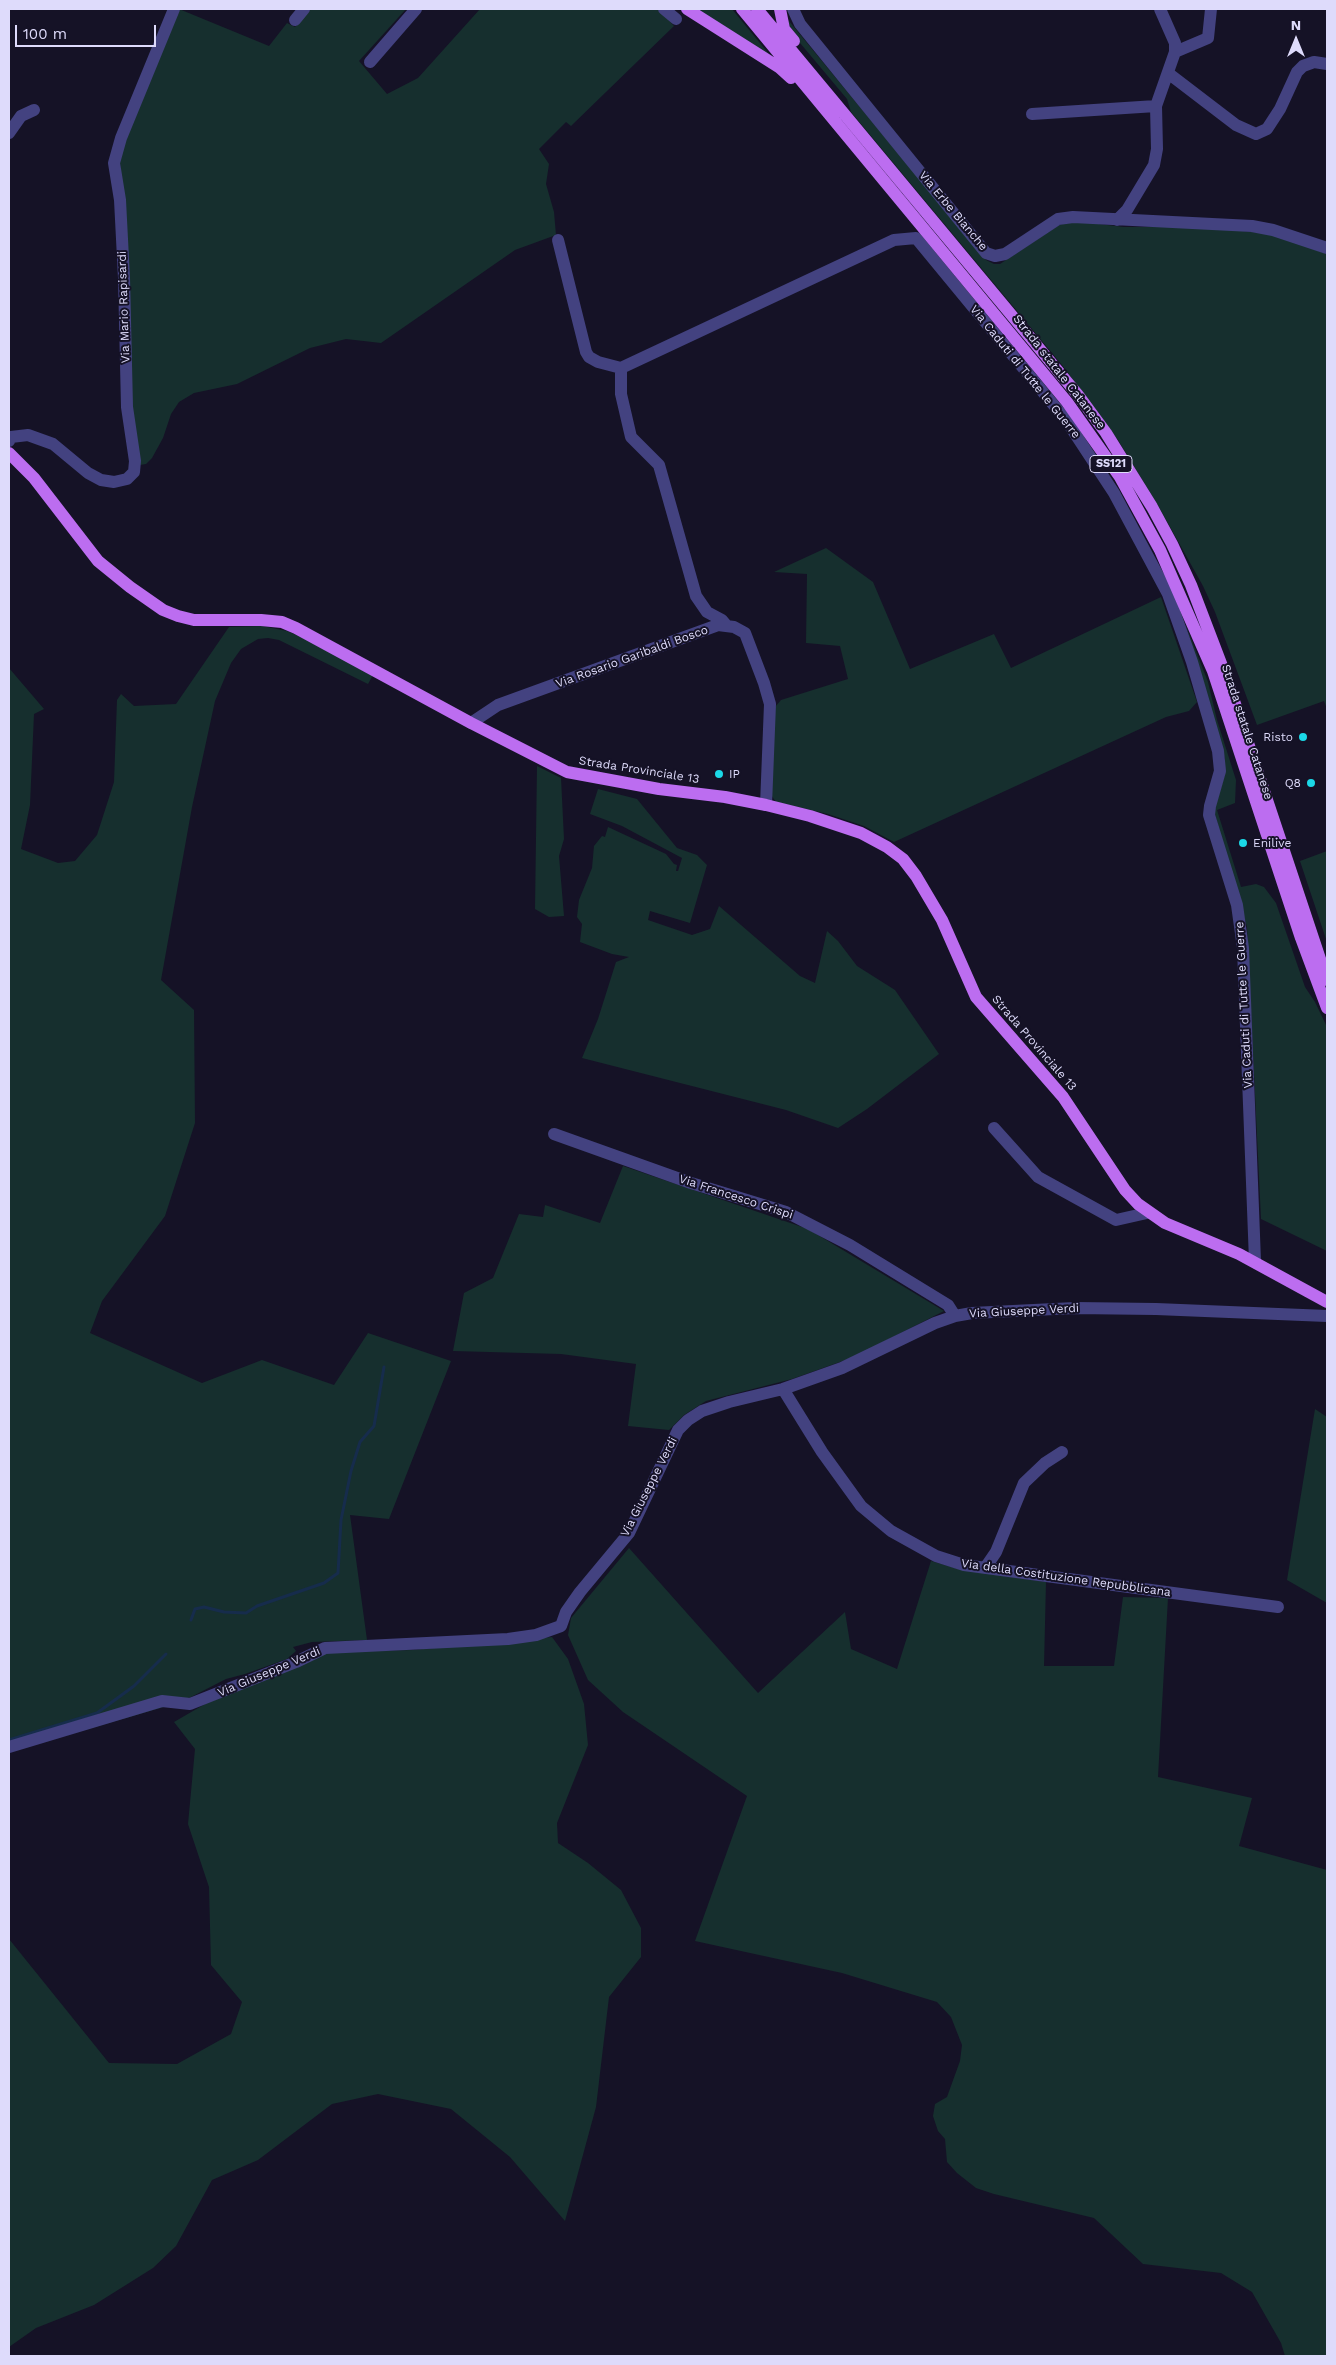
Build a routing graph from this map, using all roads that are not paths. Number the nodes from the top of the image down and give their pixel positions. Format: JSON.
{"nodes":[{"id":1,"x":174,"y":9,"type":"edge"},
{"id":2,"x":304,"y":9,"type":"edge"},
{"id":3,"x":416,"y":9,"type":"edge"},
{"id":4,"x":664,"y":9,"type":"edge"},
{"id":5,"x":687,"y":9,"type":"edge"},
{"id":6,"x":742,"y":9,"type":"edge"},
{"id":7,"x":757,"y":9,"type":"edge"},
{"id":8,"x":780,"y":9,"type":"edge"},
{"id":9,"x":793,"y":9,"type":"edge"},
{"id":10,"x":1160,"y":9,"type":"edge"},
{"id":11,"x":1212,"y":9,"type":"edge"},
{"id":12,"x":676,"y":19,"type":"dead end"},
{"id":13,"x":295,"y":20,"type":"dead end"},
{"id":14,"x":1175,"y":52,"type":"junction"},
{"id":15,"x":370,"y":62,"type":"dead end"},
{"id":16,"x":1327,"y":64,"type":"edge"},
{"id":17,"x":804,"y":66,"type":"junction"},
{"id":18,"x":1168,"y":73,"type":"junction"},
{"id":19,"x":1156,"y":106,"type":"junction"},
{"id":20,"x":34,"y":110,"type":"dead end"},
{"id":21,"x":1032,"y":114,"type":"dead end"},
{"id":22,"x":839,"y":124,"type":"junction"},
{"id":23,"x":9,"y":133,"type":"edge"},
{"id":24,"x":1118,"y":220,"type":"junction"},
{"id":25,"x":558,"y":240,"type":"dead end"},
{"id":26,"x":1327,"y":248,"type":"edge"},
{"id":27,"x":621,"y":368,"type":"junction"},
{"id":28,"x":9,"y":441,"type":"edge"},
{"id":29,"x":9,"y":453,"type":"edge"},
{"id":30,"x":727,"y":626,"type":"junction"},
{"id":31,"x":471,"y":723,"type":"junction"},
{"id":32,"x":766,"y":805,"type":"junction"},
{"id":33,"x":1327,"y":980,"type":"edge"},
{"id":34,"x":1327,"y":1008,"type":"edge"},
{"id":35,"x":994,"y":1128,"type":"dead end"},
{"id":36,"x":554,"y":1134,"type":"dead end"},
{"id":37,"x":1147,"y":1213,"type":"junction"},
{"id":38,"x":1255,"y":1261,"type":"junction"},
{"id":39,"x":1327,"y":1302,"type":"edge"},
{"id":40,"x":955,"y":1316,"type":"junction"},
{"id":41,"x":1322,"y":1317,"type":"edge"},
{"id":42,"x":783,"y":1389,"type":"junction"},
{"id":43,"x":1062,"y":1452,"type":"dead end"},
{"id":44,"x":985,"y":1568,"type":"junction"},
{"id":45,"x":1278,"y":1607,"type":"dead end"},
{"id":46,"x":9,"y":1748,"type":"edge"}],
"edges":[{"from":1,"to":28,"type":"street","name":"Via Mario Rapisardi"},
{"from":2,"to":13,"type":"street"},
{"from":3,"to":15,"type":"street"},
{"from":4,"to":12,"type":"street"},
{"from":5,"to":22,"type":"main road"},
{"from":6,"to":22,"type":"main road","name":"Strada statale Catanese","number":"SS121"},
{"from":7,"to":17,"type":"main road","name":"Strada statale Catanese","number":"SS121"},
{"from":8,"to":17,"type":"main road"},
{"from":9,"to":24,"type":"street","name":"Via Erbe Bianche"},
{"from":10,"to":14,"type":"street"},
{"from":11,"to":14,"type":"street"},
{"from":14,"to":18,"type":"street"},
{"from":16,"to":18,"type":"street"},
{"from":17,"to":33,"type":"main road","name":"Strada statale Catanese","number":"SS121"},
{"from":18,"to":19,"type":"street"},
{"from":19,"to":21,"type":"street"},
{"from":19,"to":24,"type":"street"},
{"from":20,"to":23,"type":"street"},
{"from":22,"to":34,"type":"main road","name":"Strada statale Catanese","number":"SS121"},
{"from":24,"to":26,"type":"street","name":"Via Erbe Bianche"},
{"from":25,"to":27,"type":"street"},
{"from":27,"to":30,"type":"street"},
{"from":27,"to":38,"type":"street","name":"Via Caduti di Tutte le Guerre"},
{"from":29,"to":31,"type":"main road","name":"Strada Provinciale 13"},
{"from":30,"to":31,"type":"street","name":"Via Rosario Garibaldi Bosco"},
{"from":30,"to":32,"type":"street"},
{"from":31,"to":32,"type":"main road","name":"Strada Provinciale 13"},
{"from":32,"to":37,"type":"main road","name":"Strada Provinciale 13"},
{"from":35,"to":37,"type":"street"},
{"from":36,"to":40,"type":"street","name":"Via Francesco Crispi"},
{"from":37,"to":38,"type":"main road","name":"Strada Provinciale 13"},
{"from":38,"to":39,"type":"main road","name":"Strada Provinciale 13"},
{"from":39,"to":41,"type":"street"},
{"from":40,"to":41,"type":"street","name":"Via Giuseppe Verdi"},
{"from":40,"to":42,"type":"street","name":"Via Giuseppe Verdi"},
{"from":42,"to":44,"type":"street","name":"Via della Costituzione Repubblicana"},
{"from":42,"to":46,"type":"street","name":"Via Giuseppe Verdi"},
{"from":43,"to":44,"type":"street"},
{"from":44,"to":45,"type":"street","name":"Via della Costituzione Repubblicana"}]}
